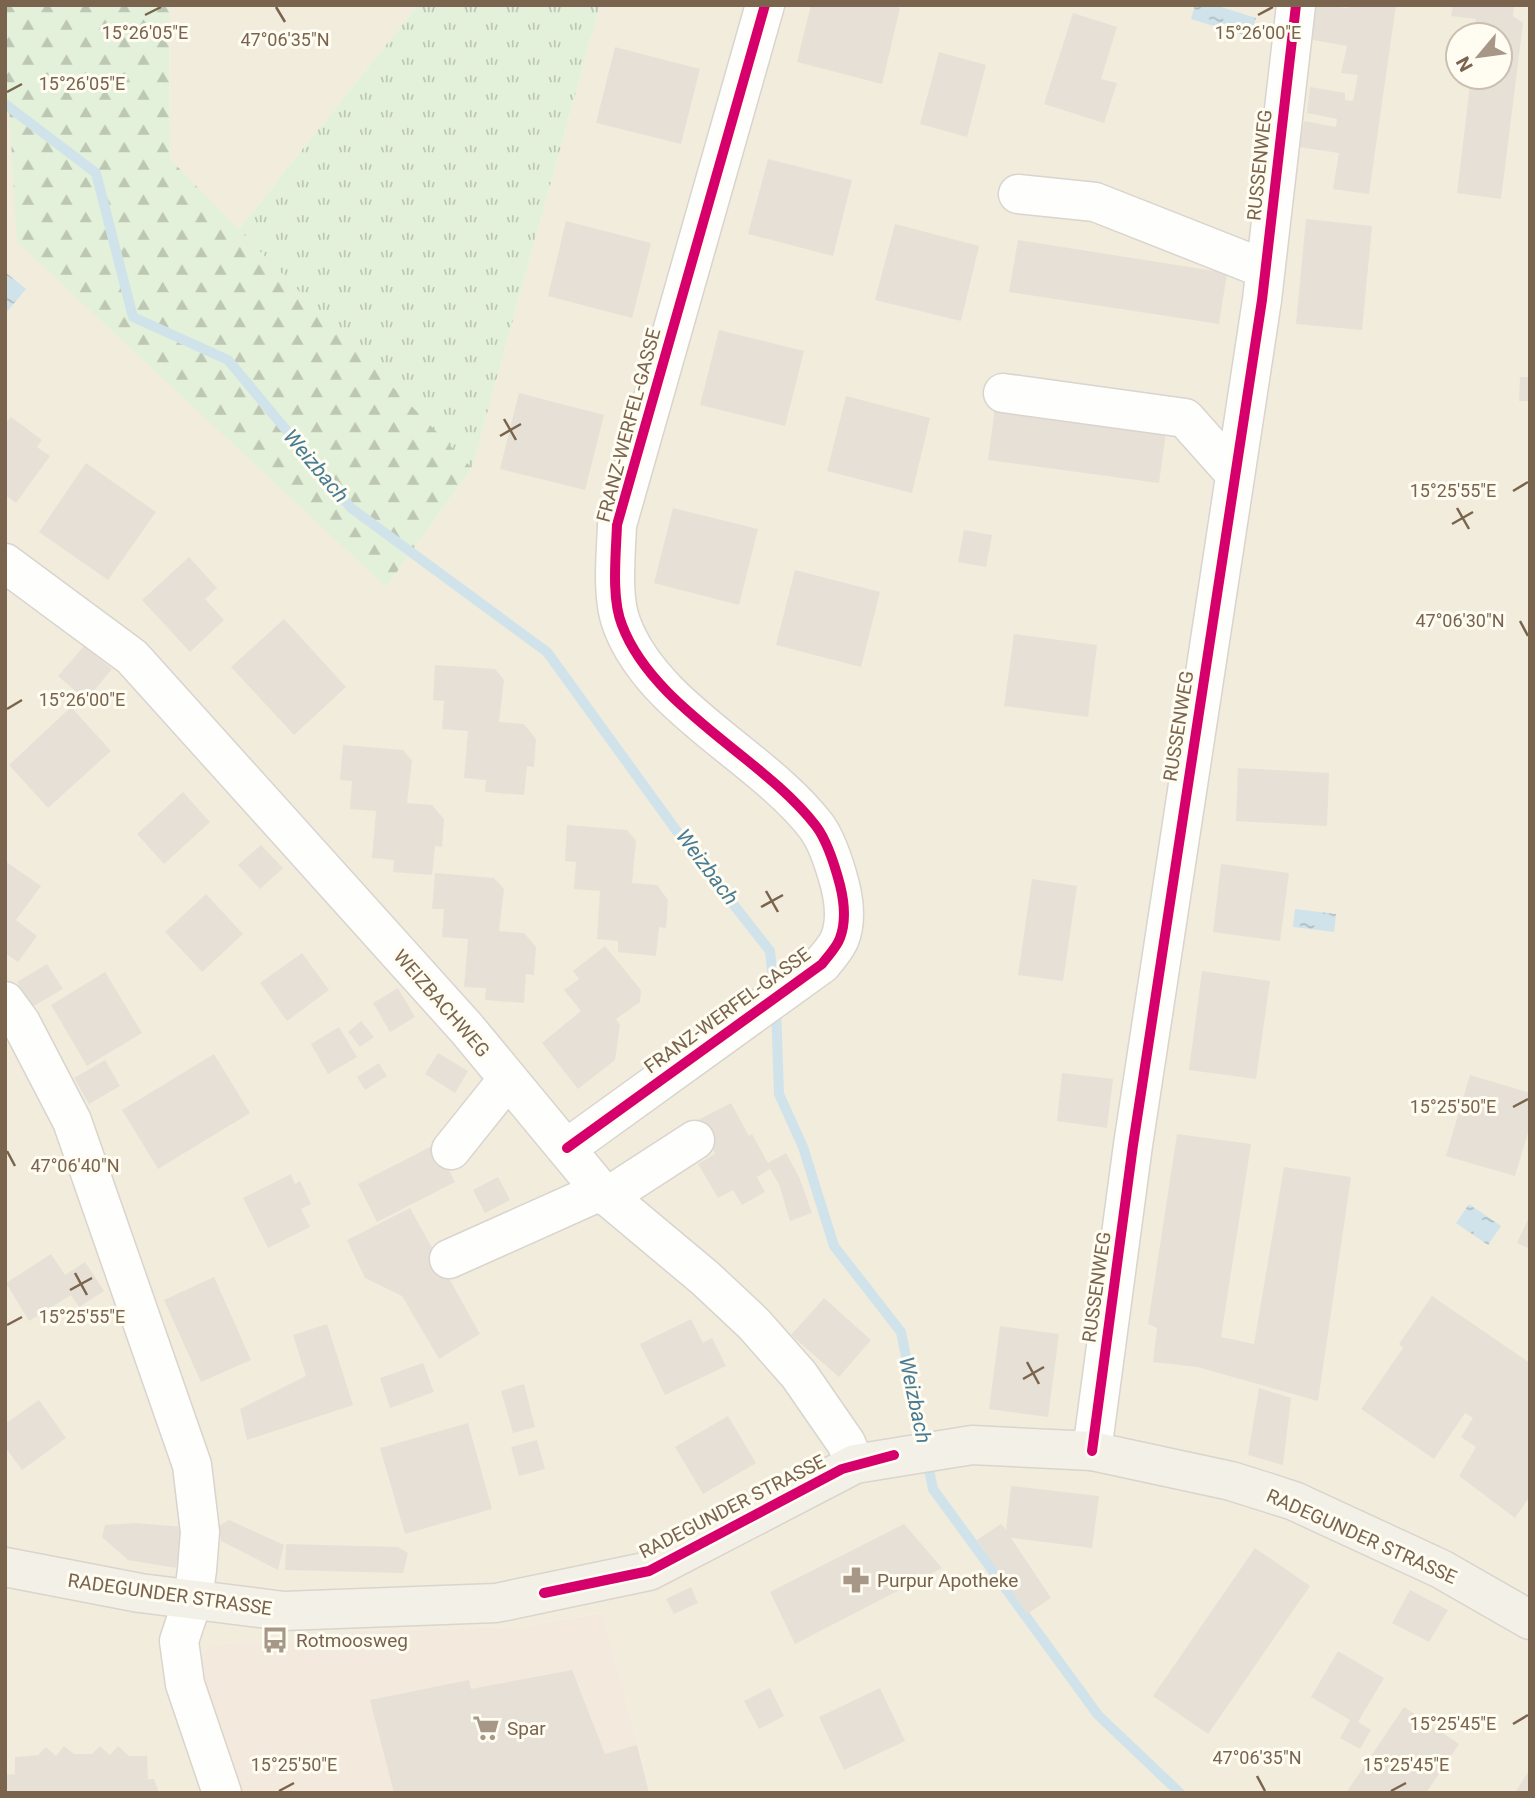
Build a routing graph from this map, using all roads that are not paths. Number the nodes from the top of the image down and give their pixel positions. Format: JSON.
{"nodes":[{"id":1,"x":765,"y":5,"type":"edge"},
{"id":2,"x":1296,"y":5,"type":"edge"},
{"id":3,"x":1018,"y":194,"type":"dead end"},
{"id":4,"x":1265,"y":269,"type":"junction"},
{"id":5,"x":1003,"y":393,"type":"dead end"},
{"id":6,"x":1235,"y":474,"type":"junction"},
{"id":7,"x":5,"y":563,"type":"edge"},
{"id":8,"x":5,"y":1001,"type":"edge"},
{"id":9,"x":508,"y":1079,"type":"junction"},
{"id":10,"x":695,"y":1140,"type":"dead end"},
{"id":11,"x":567,"y":1148,"type":"junction"},
{"id":12,"x":452,"y":1150,"type":"dead end"},
{"id":13,"x":604,"y":1194,"type":"junction"},
{"id":14,"x":449,"y":1259,"type":"dead end"},
{"id":15,"x":1092,"y":1451,"type":"junction"},
{"id":16,"x":855,"y":1464,"type":"junction"},
{"id":17,"x":5,"y":1567,"type":"edge"},
{"id":18,"x":192,"y":1599,"type":"junction"},
{"id":19,"x":1530,"y":1620,"type":"edge"},
{"id":20,"x":222,"y":1793,"type":"edge"}],
"edges":[{"from":1,"to":11,"type":"street","name":"FRANZ-WERFEL-GASSE"},
{"from":2,"to":4,"type":"street","name":"RUSSENWEG"},
{"from":3,"to":4,"type":"street"},
{"from":4,"to":6,"type":"street","name":"RUSSENWEG"},
{"from":5,"to":6,"type":"street"},
{"from":6,"to":15,"type":"street","name":"RUSSENWEG"},
{"from":7,"to":9,"type":"street","name":"WEIZBACHWEG"},
{"from":8,"to":18,"type":"street"},
{"from":9,"to":11,"type":"street","name":"WEIZBACHWEG"},
{"from":9,"to":12,"type":"street"},
{"from":10,"to":13,"type":"street"},
{"from":11,"to":13,"type":"street","name":"WEIZBACHWEG"},
{"from":13,"to":14,"type":"street"},
{"from":13,"to":16,"type":"street","name":"WEIZBACHWEG"},
{"from":15,"to":16,"type":"main road","name":"RADEGUNDER STRASSE"},
{"from":15,"to":19,"type":"main road","name":"RADEGUNDER STRASSE"},
{"from":16,"to":18,"type":"main road","name":"RADEGUNDER STRASSE"},
{"from":17,"to":18,"type":"main road","name":"RADEGUNDER STRASSE"},
{"from":18,"to":20,"type":"street"}]}
